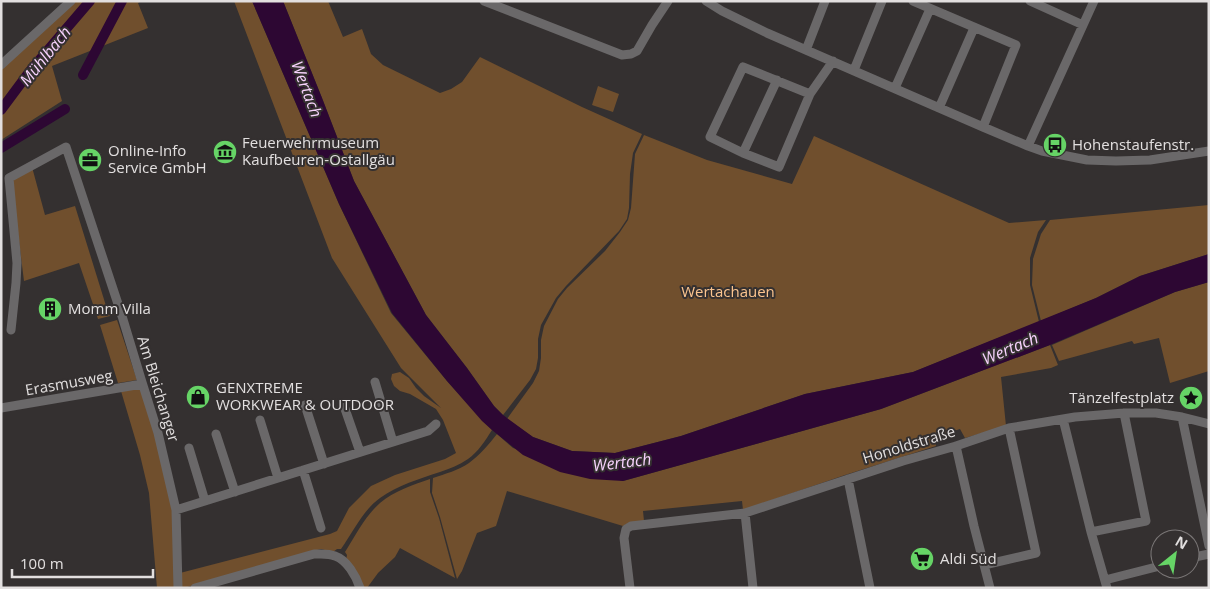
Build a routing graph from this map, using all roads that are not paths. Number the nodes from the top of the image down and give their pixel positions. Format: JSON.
{"nodes":[{"id":1,"x":71,"y":1,"type":"edge"},
{"id":2,"x":484,"y":1,"type":"edge"},
{"id":3,"x":668,"y":1,"type":"edge"},
{"id":4,"x":706,"y":1,"type":"edge"},
{"id":5,"x":825,"y":1,"type":"edge"},
{"id":6,"x":882,"y":1,"type":"edge"},
{"id":7,"x":913,"y":1,"type":"edge"},
{"id":8,"x":1094,"y":1,"type":"edge"},
{"id":9,"x":1036,"y":2,"type":"edge"},
{"id":10,"x":499,"y":4,"type":"edge"},
{"id":11,"x":930,"y":9,"type":"junction"},
{"id":12,"x":1082,"y":24,"type":"junction"},
{"id":13,"x":974,"y":28,"type":"junction"},
{"id":14,"x":806,"y":50,"type":"junction"},
{"id":15,"x":832,"y":61,"type":"junction"},
{"id":16,"x":1,"y":65,"type":"edge"},
{"id":17,"x":854,"y":70,"type":"junction"},
{"id":18,"x":777,"y":80,"type":"junction"},
{"id":19,"x":895,"y":88,"type":"junction"},
{"id":20,"x":810,"y":94,"type":"junction"},
{"id":21,"x":939,"y":108,"type":"junction"},
{"id":22,"x":983,"y":127,"type":"junction"},
{"id":23,"x":1028,"y":146,"type":"junction"},
{"id":24,"x":1209,"y":150,"type":"edge"},
{"id":25,"x":743,"y":153,"type":"junction"},
{"id":26,"x":5,"y":179,"type":"edge"},
{"id":27,"x":11,"y":330,"type":"dead end"},
{"id":28,"x":375,"y":382,"type":"dead end"},
{"id":29,"x":142,"y":384,"type":"junction"},
{"id":30,"x":305,"y":405,"type":"dead end"},
{"id":31,"x":344,"y":406,"type":"dead end"},
{"id":32,"x":1,"y":408,"type":"edge"},
{"id":33,"x":1124,"y":412,"type":"junction"},
{"id":34,"x":1182,"y":417,"type":"junction"},
{"id":35,"x":1063,"y":419,"type":"junction"},
{"id":36,"x":260,"y":420,"type":"dead end"},
{"id":37,"x":436,"y":424,"type":"dead end"},
{"id":38,"x":1209,"y":424,"type":"edge"},
{"id":39,"x":1009,"y":428,"type":"junction"},
{"id":40,"x":216,"y":434,"type":"dead end"},
{"id":41,"x":393,"y":442,"type":"junction"},
{"id":42,"x":956,"y":446,"type":"junction"},
{"id":43,"x":188,"y":448,"type":"dead end"},
{"id":44,"x":360,"y":452,"type":"junction"},
{"id":45,"x":324,"y":464,"type":"junction"},
{"id":46,"x":303,"y":470,"type":"junction"},
{"id":47,"x":278,"y":478,"type":"junction"},
{"id":48,"x":848,"y":479,"type":"junction"},
{"id":49,"x":235,"y":492,"type":"junction"},
{"id":50,"x":205,"y":501,"type":"junction"},
{"id":51,"x":1204,"y":502,"type":"edge"},
{"id":52,"x":176,"y":510,"type":"junction"},
{"id":53,"x":744,"y":513,"type":"junction"},
{"id":54,"x":321,"y":528,"type":"dead end"},
{"id":55,"x":1091,"y":532,"type":"junction"},
{"id":56,"x":1209,"y":546,"type":"edge"},
{"id":57,"x":984,"y":566,"type":"junction"},
{"id":58,"x":1150,"y":569,"type":"edge"},
{"id":59,"x":1106,"y":584,"type":"edge"},
{"id":60,"x":178,"y":588,"type":"edge"},
{"id":61,"x":195,"y":588,"type":"edge"},
{"id":62,"x":360,"y":588,"type":"edge"},
{"id":63,"x":630,"y":588,"type":"edge"},
{"id":64,"x":753,"y":588,"type":"edge"},
{"id":65,"x":870,"y":588,"type":"edge"},
{"id":66,"x":990,"y":588,"type":"edge"}],
"edges":[{"from":1,"to":16,"type":"street"},
{"from":2,"to":10,"type":"street"},
{"from":3,"to":10,"type":"street"},
{"from":4,"to":14,"type":"street"},
{"from":5,"to":14,"type":"street"},
{"from":6,"to":17,"type":"street"},
{"from":7,"to":11,"type":"street"},
{"from":8,"to":12,"type":"street"},
{"from":9,"to":12,"type":"street"},
{"from":11,"to":13,"type":"street"},
{"from":11,"to":19,"type":"street"},
{"from":12,"to":23,"type":"street"},
{"from":13,"to":21,"type":"street"},
{"from":13,"to":22,"type":"street"},
{"from":14,"to":15,"type":"street"},
{"from":15,"to":17,"type":"street"},
{"from":15,"to":20,"type":"street"},
{"from":17,"to":19,"type":"street"},
{"from":18,"to":20,"type":"street"},
{"from":18,"to":25,"type":"street"},
{"from":18,"to":25,"type":"street"},
{"from":19,"to":21,"type":"street"},
{"from":20,"to":25,"type":"street"},
{"from":21,"to":22,"type":"street"},
{"from":22,"to":23,"type":"street"},
{"from":23,"to":24,"type":"street"},
{"from":26,"to":27,"type":"street"},
{"from":26,"to":29,"type":"street","name":"Am Bleichanger"},
{"from":28,"to":41,"type":"street"},
{"from":29,"to":32,"type":"street","name":"Erasmusweg"},
{"from":29,"to":52,"type":"street","name":"Am Bleichanger"},
{"from":30,"to":45,"type":"street"},
{"from":31,"to":44,"type":"street"},
{"from":33,"to":34,"type":"street","name":"Honoldstraße"},
{"from":33,"to":35,"type":"street","name":"Honoldstraße"},
{"from":33,"to":55,"type":"street"},
{"from":34,"to":38,"type":"street","name":"Honoldstraße"},
{"from":34,"to":51,"type":"street"},
{"from":35,"to":39,"type":"street","name":"Honoldstraße"},
{"from":35,"to":55,"type":"street"},
{"from":36,"to":47,"type":"street"},
{"from":37,"to":41,"type":"street"},
{"from":39,"to":42,"type":"street","name":"Honoldstraße"},
{"from":39,"to":57,"type":"street"},
{"from":40,"to":49,"type":"street"},
{"from":41,"to":44,"type":"street"},
{"from":42,"to":48,"type":"street","name":"Honoldstraße"},
{"from":42,"to":57,"type":"street"},
{"from":43,"to":50,"type":"street"},
{"from":44,"to":45,"type":"street"},
{"from":45,"to":46,"type":"street"},
{"from":46,"to":47,"type":"street"},
{"from":46,"to":54,"type":"street"},
{"from":47,"to":49,"type":"street"},
{"from":48,"to":53,"type":"street","name":"Honoldstraße"},
{"from":48,"to":65,"type":"street"},
{"from":49,"to":50,"type":"street"},
{"from":50,"to":52,"type":"street"},
{"from":51,"to":56,"type":"street"},
{"from":52,"to":60,"type":"street","name":"Am Bleichanger"},
{"from":53,"to":63,"type":"street","name":"Honoldstraße"},
{"from":53,"to":64,"type":"street"},
{"from":55,"to":59,"type":"street"},
{"from":57,"to":66,"type":"street"},
{"from":58,"to":59,"type":"street"},
{"from":61,"to":62,"type":"street"}]}
